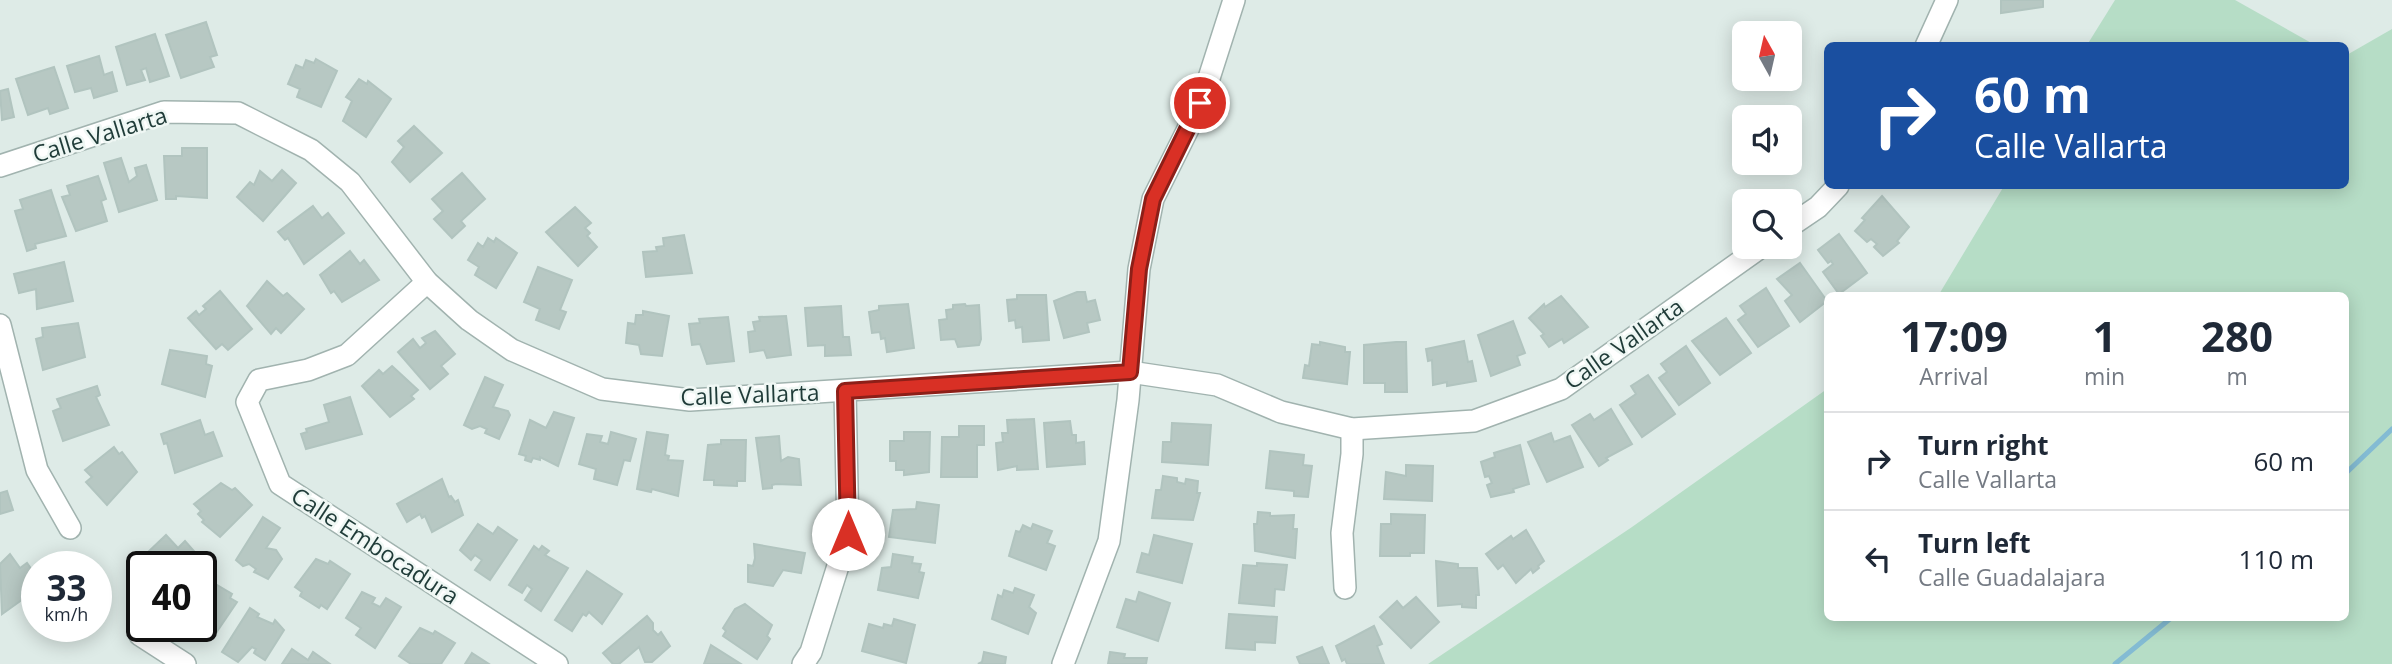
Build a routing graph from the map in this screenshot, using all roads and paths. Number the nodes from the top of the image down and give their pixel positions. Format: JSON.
{"nodes":[{"id":1,"x":1234,"y":0,"type":"edge"},
{"id":2,"x":1947,"y":0,"type":"edge"},
{"id":3,"x":1928,"y":42,"type":"edge"},
{"id":4,"x":0,"y":166,"type":"edge"},
{"id":5,"x":1835,"y":189,"type":"edge"},
{"id":6,"x":1802,"y":217,"type":"edge"},
{"id":7,"x":1744,"y":259,"type":"edge"},
{"id":8,"x":427,"y":282,"type":"junction"},
{"id":9,"x":0,"y":324,"type":"edge"},
{"id":10,"x":1130,"y":372,"type":"junction"},
{"id":11,"x":845,"y":391,"type":"junction"},
{"id":12,"x":1352,"y":429,"type":"junction"},
{"id":13,"x":69,"y":528,"type":"dead end"},
{"id":14,"x":1345,"y":589,"type":"dead end"},
{"id":15,"x":151,"y":642,"type":"edge"},
{"id":16,"x":185,"y":664,"type":"edge"},
{"id":17,"x":557,"y":664,"type":"edge"},
{"id":18,"x":803,"y":664,"type":"edge"},
{"id":19,"x":1063,"y":664,"type":"edge"}],
"edges":[{"from":1,"to":10,"type":"street"},
{"from":2,"to":3,"type":"street"},
{"from":4,"to":8,"type":"street","name":"Calle Vallarta"},
{"from":5,"to":6,"type":"street"},
{"from":7,"to":12,"type":"street","name":"Calle Vallarta"},
{"from":8,"to":11,"type":"street","name":"Calle Vallarta"},
{"from":8,"to":17,"type":"street","name":"Calle Embocadura"},
{"from":9,"to":13,"type":"street"},
{"from":10,"to":11,"type":"street","name":"Calle Vallarta"},
{"from":10,"to":12,"type":"street","name":"Calle Vallarta"},
{"from":10,"to":19,"type":"street"},
{"from":11,"to":18,"type":"street"},
{"from":12,"to":14,"type":"street"},
{"from":15,"to":16,"type":"street"}]}
